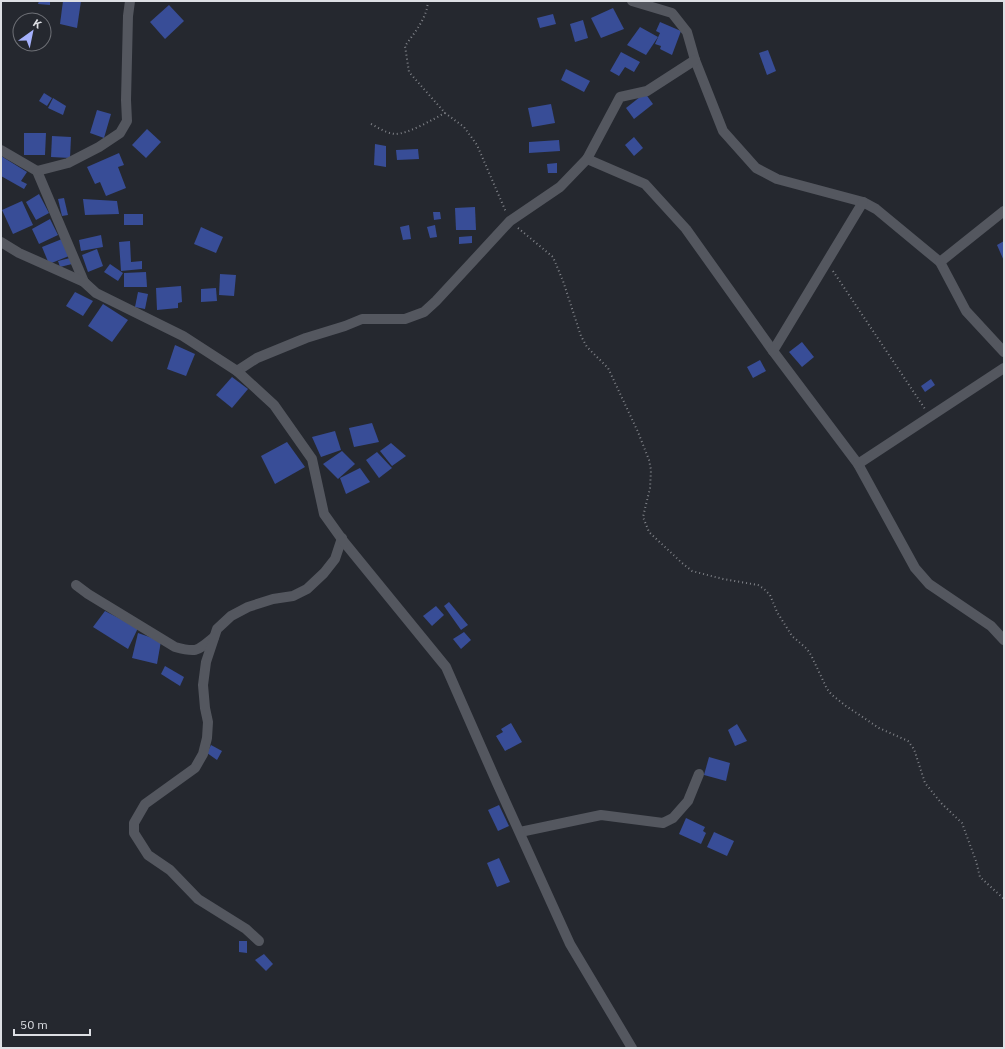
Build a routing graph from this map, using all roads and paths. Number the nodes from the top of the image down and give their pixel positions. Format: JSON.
{"nodes":[{"id":1,"x":130,"y":1,"type":"edge"},
{"id":2,"x":632,"y":1,"type":"edge"},
{"id":3,"x":695,"y":60,"type":"junction"},
{"id":4,"x":445,"y":113,"type":"dead end"},
{"id":5,"x":371,"y":124,"type":"dead end"},
{"id":6,"x":1,"y":150,"type":"edge"},
{"id":7,"x":587,"y":159,"type":"junction"},
{"id":8,"x":37,"y":172,"type":"junction"},
{"id":9,"x":863,"y":202,"type":"junction"},
{"id":10,"x":1004,"y":211,"type":"edge"},
{"id":11,"x":1,"y":242,"type":"edge"},
{"id":12,"x":826,"y":262,"type":"junction"},
{"id":13,"x":940,"y":262,"type":"junction"},
{"id":14,"x":84,"y":282,"type":"junction"},
{"id":15,"x":773,"y":351,"type":"junction"},
{"id":16,"x":1004,"y":352,"type":"edge"},
{"id":17,"x":1004,"y":368,"type":"edge"},
{"id":18,"x":237,"y":371,"type":"junction"},
{"id":19,"x":930,"y":417,"type":"junction"},
{"id":20,"x":638,"y":432,"type":"dead end"},
{"id":21,"x":858,"y":464,"type":"junction"},
{"id":22,"x":342,"y":538,"type":"junction"},
{"id":23,"x":76,"y":585,"type":"dead end"},
{"id":24,"x":214,"y":637,"type":"junction"},
{"id":25,"x":1004,"y":640,"type":"edge"},
{"id":26,"x":699,"y":774,"type":"dead end"},
{"id":27,"x":520,"y":832,"type":"junction"},
{"id":28,"x":1004,"y":899,"type":"edge"},
{"id":29,"x":259,"y":941,"type":"dead end"},
{"id":30,"x":632,"y":1048,"type":"edge"}],
"edges":[{"from":1,"to":8,"type":"street"},
{"from":2,"to":3,"type":"street"},
{"from":3,"to":7,"type":"street"},
{"from":3,"to":9,"type":"street"},
{"from":4,"to":5,"type":"path"},
{"from":6,"to":8,"type":"street"},
{"from":7,"to":15,"type":"street"},
{"from":7,"to":18,"type":"street"},
{"from":8,"to":14,"type":"street"},
{"from":9,"to":12,"type":"street"},
{"from":9,"to":13,"type":"street"},
{"from":10,"to":13,"type":"street"},
{"from":11,"to":14,"type":"street"},
{"from":12,"to":15,"type":"street"},
{"from":12,"to":19,"type":"path"},
{"from":13,"to":16,"type":"street"},
{"from":14,"to":18,"type":"street"},
{"from":15,"to":21,"type":"street"},
{"from":17,"to":19,"type":"street"},
{"from":18,"to":22,"type":"street"},
{"from":19,"to":21,"type":"street"},
{"from":20,"to":28,"type":"path"},
{"from":21,"to":25,"type":"street"},
{"from":22,"to":24,"type":"street"},
{"from":22,"to":27,"type":"street"},
{"from":23,"to":24,"type":"street"},
{"from":24,"to":29,"type":"street"},
{"from":26,"to":27,"type":"street"},
{"from":27,"to":30,"type":"street"}]}
